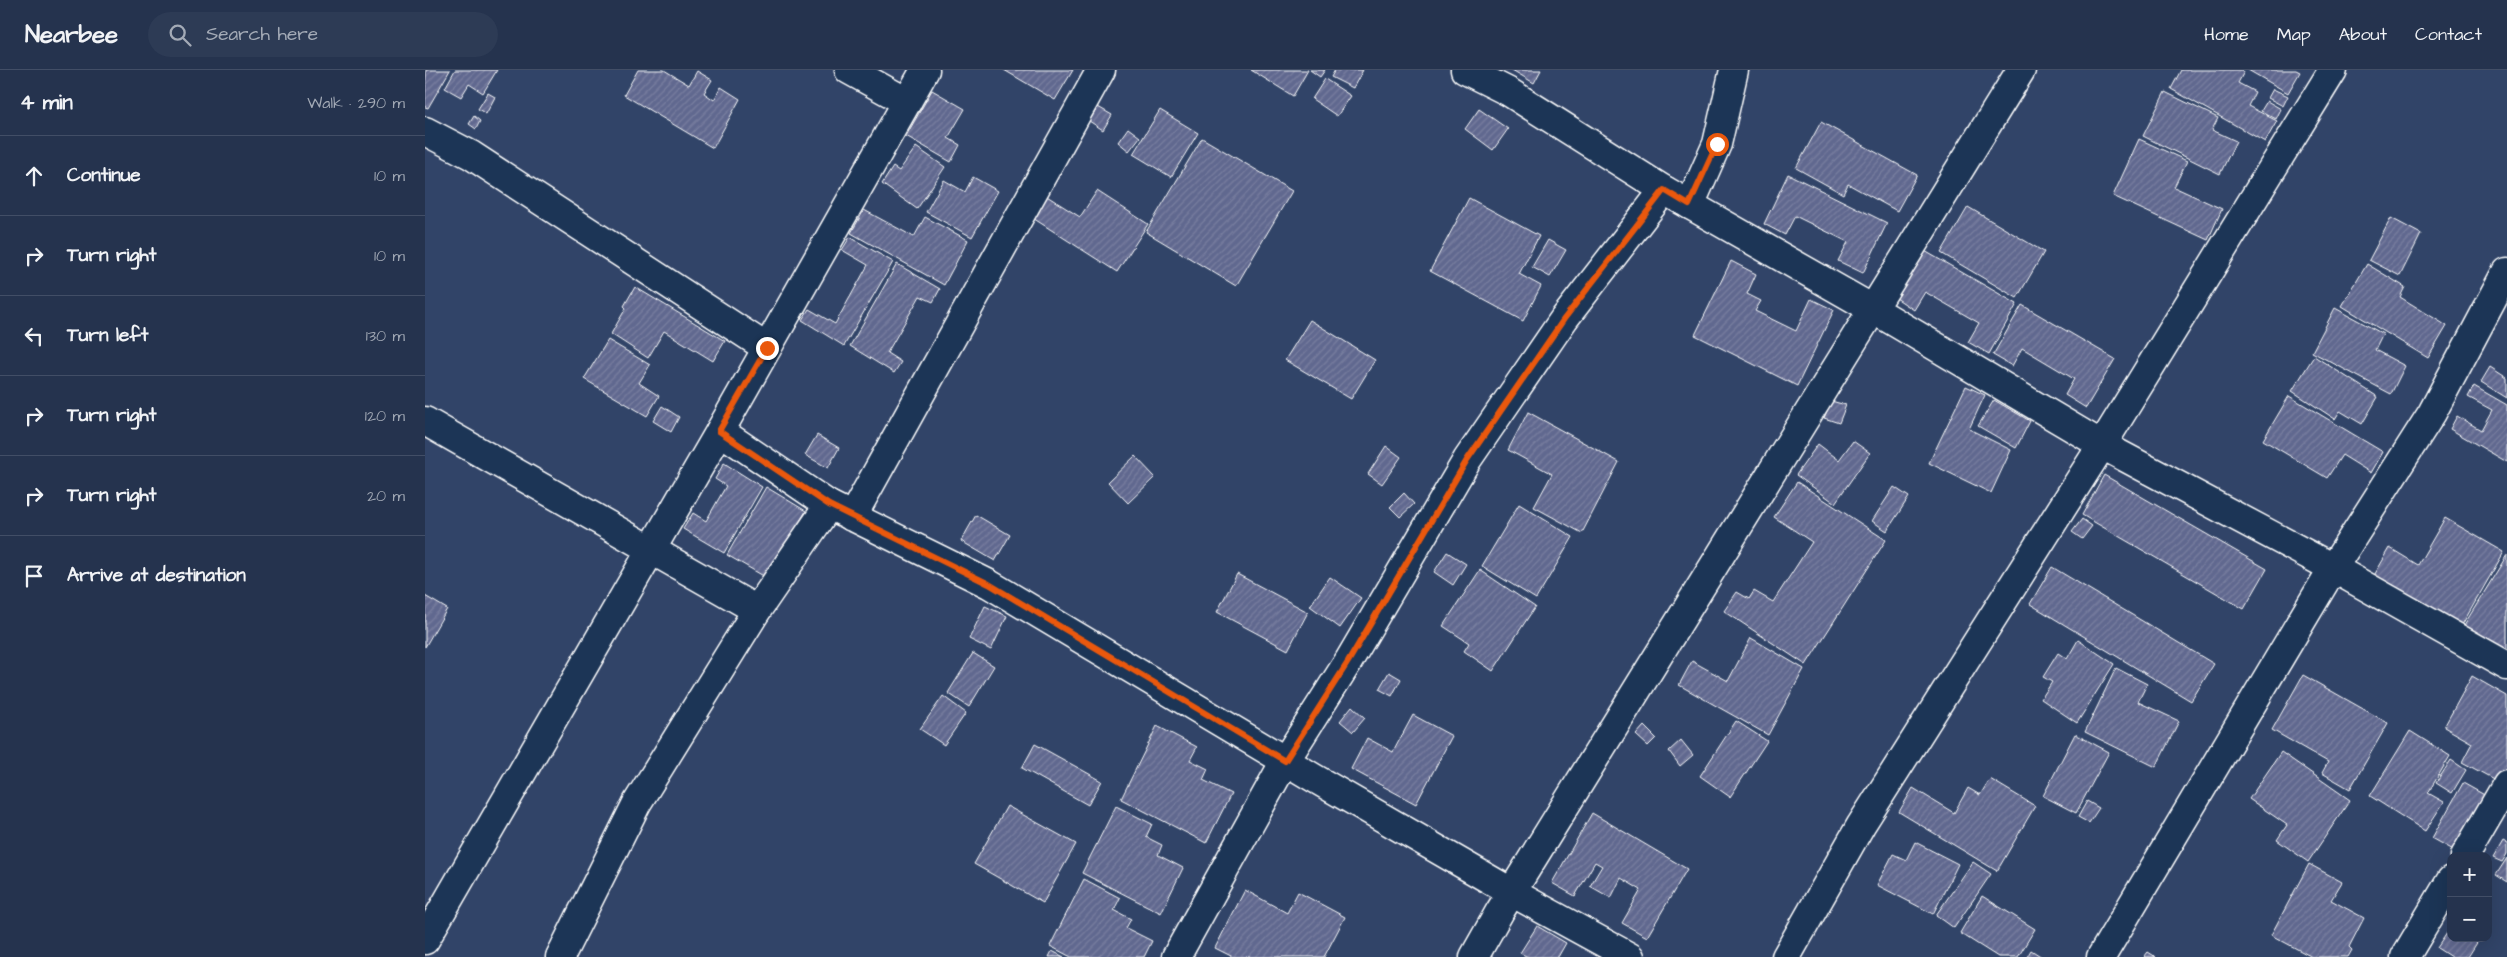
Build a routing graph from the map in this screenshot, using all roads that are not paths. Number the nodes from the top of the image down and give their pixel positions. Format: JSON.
{"nodes":[{"id":1,"x":849,"y":70,"type":"edge"},
{"id":2,"x":925,"y":70,"type":"edge"},
{"id":3,"x":1101,"y":70,"type":"edge"},
{"id":4,"x":1465,"y":70,"type":"edge"},
{"id":5,"x":1734,"y":70,"type":"edge"},
{"id":6,"x":2021,"y":70,"type":"edge"},
{"id":7,"x":2333,"y":70,"type":"edge"},
{"id":8,"x":907,"y":102,"type":"junction"},
{"id":9,"x":425,"y":132,"type":"edge"},
{"id":10,"x":1664,"y":190,"type":"junction"},
{"id":11,"x":1689,"y":205,"type":"junction"},
{"id":12,"x":2507,"y":272,"type":"edge"},
{"id":13,"x":1871,"y":308,"type":"junction"},
{"id":14,"x":767,"y":348,"type":"junction"},
{"id":15,"x":425,"y":421,"type":"edge"},
{"id":16,"x":719,"y":431,"type":"junction"},
{"id":17,"x":2102,"y":445,"type":"junction"},
{"id":18,"x":841,"y":511,"type":"junction"},
{"id":19,"x":651,"y":550,"type":"junction"},
{"id":20,"x":2333,"y":568,"type":"junction"},
{"id":21,"x":757,"y":610,"type":"junction"},
{"id":22,"x":2507,"y":666,"type":"edge"},
{"id":23,"x":1285,"y":761,"type":"junction"},
{"id":24,"x":2507,"y":784,"type":"edge"},
{"id":25,"x":2467,"y":852,"type":"edge"},
{"id":26,"x":2447,"y":887,"type":"edge"},
{"id":27,"x":1513,"y":893,"type":"junction"},
{"id":28,"x":425,"y":940,"type":"edge"},
{"id":29,"x":560,"y":957,"type":"edge"},
{"id":30,"x":1176,"y":957,"type":"edge"},
{"id":31,"x":1474,"y":957,"type":"edge"},
{"id":32,"x":1630,"y":957,"type":"edge"},
{"id":33,"x":1786,"y":957,"type":"edge"},
{"id":34,"x":2101,"y":957,"type":"edge"},
{"id":35,"x":2405,"y":957,"type":"edge"}],
"edges":[{"from":1,"to":8,"type":"street"},
{"from":2,"to":8,"type":"street"},
{"from":3,"to":18,"type":"street"},
{"from":4,"to":10,"type":"street"},
{"from":5,"to":11,"type":"street"},
{"from":6,"to":13,"type":"street"},
{"from":7,"to":17,"type":"street"},
{"from":8,"to":14,"type":"street"},
{"from":9,"to":14,"type":"street"},
{"from":10,"to":11,"type":"street"},
{"from":10,"to":23,"type":"street"},
{"from":11,"to":13,"type":"street"},
{"from":12,"to":20,"type":"street"},
{"from":13,"to":17,"type":"street"},
{"from":13,"to":27,"type":"street"},
{"from":14,"to":16,"type":"street"},
{"from":15,"to":19,"type":"street"},
{"from":16,"to":18,"type":"street"},
{"from":16,"to":19,"type":"street"},
{"from":17,"to":20,"type":"street"},
{"from":17,"to":33,"type":"street"},
{"from":18,"to":21,"type":"street"},
{"from":18,"to":23,"type":"street"},
{"from":19,"to":21,"type":"street"},
{"from":19,"to":28,"type":"street"},
{"from":20,"to":22,"type":"street"},
{"from":20,"to":34,"type":"street"},
{"from":21,"to":29,"type":"street"},
{"from":23,"to":27,"type":"street"},
{"from":23,"to":30,"type":"street"},
{"from":24,"to":25,"type":"street"},
{"from":26,"to":35,"type":"street"},
{"from":27,"to":31,"type":"street"},
{"from":27,"to":32,"type":"street"}]}
